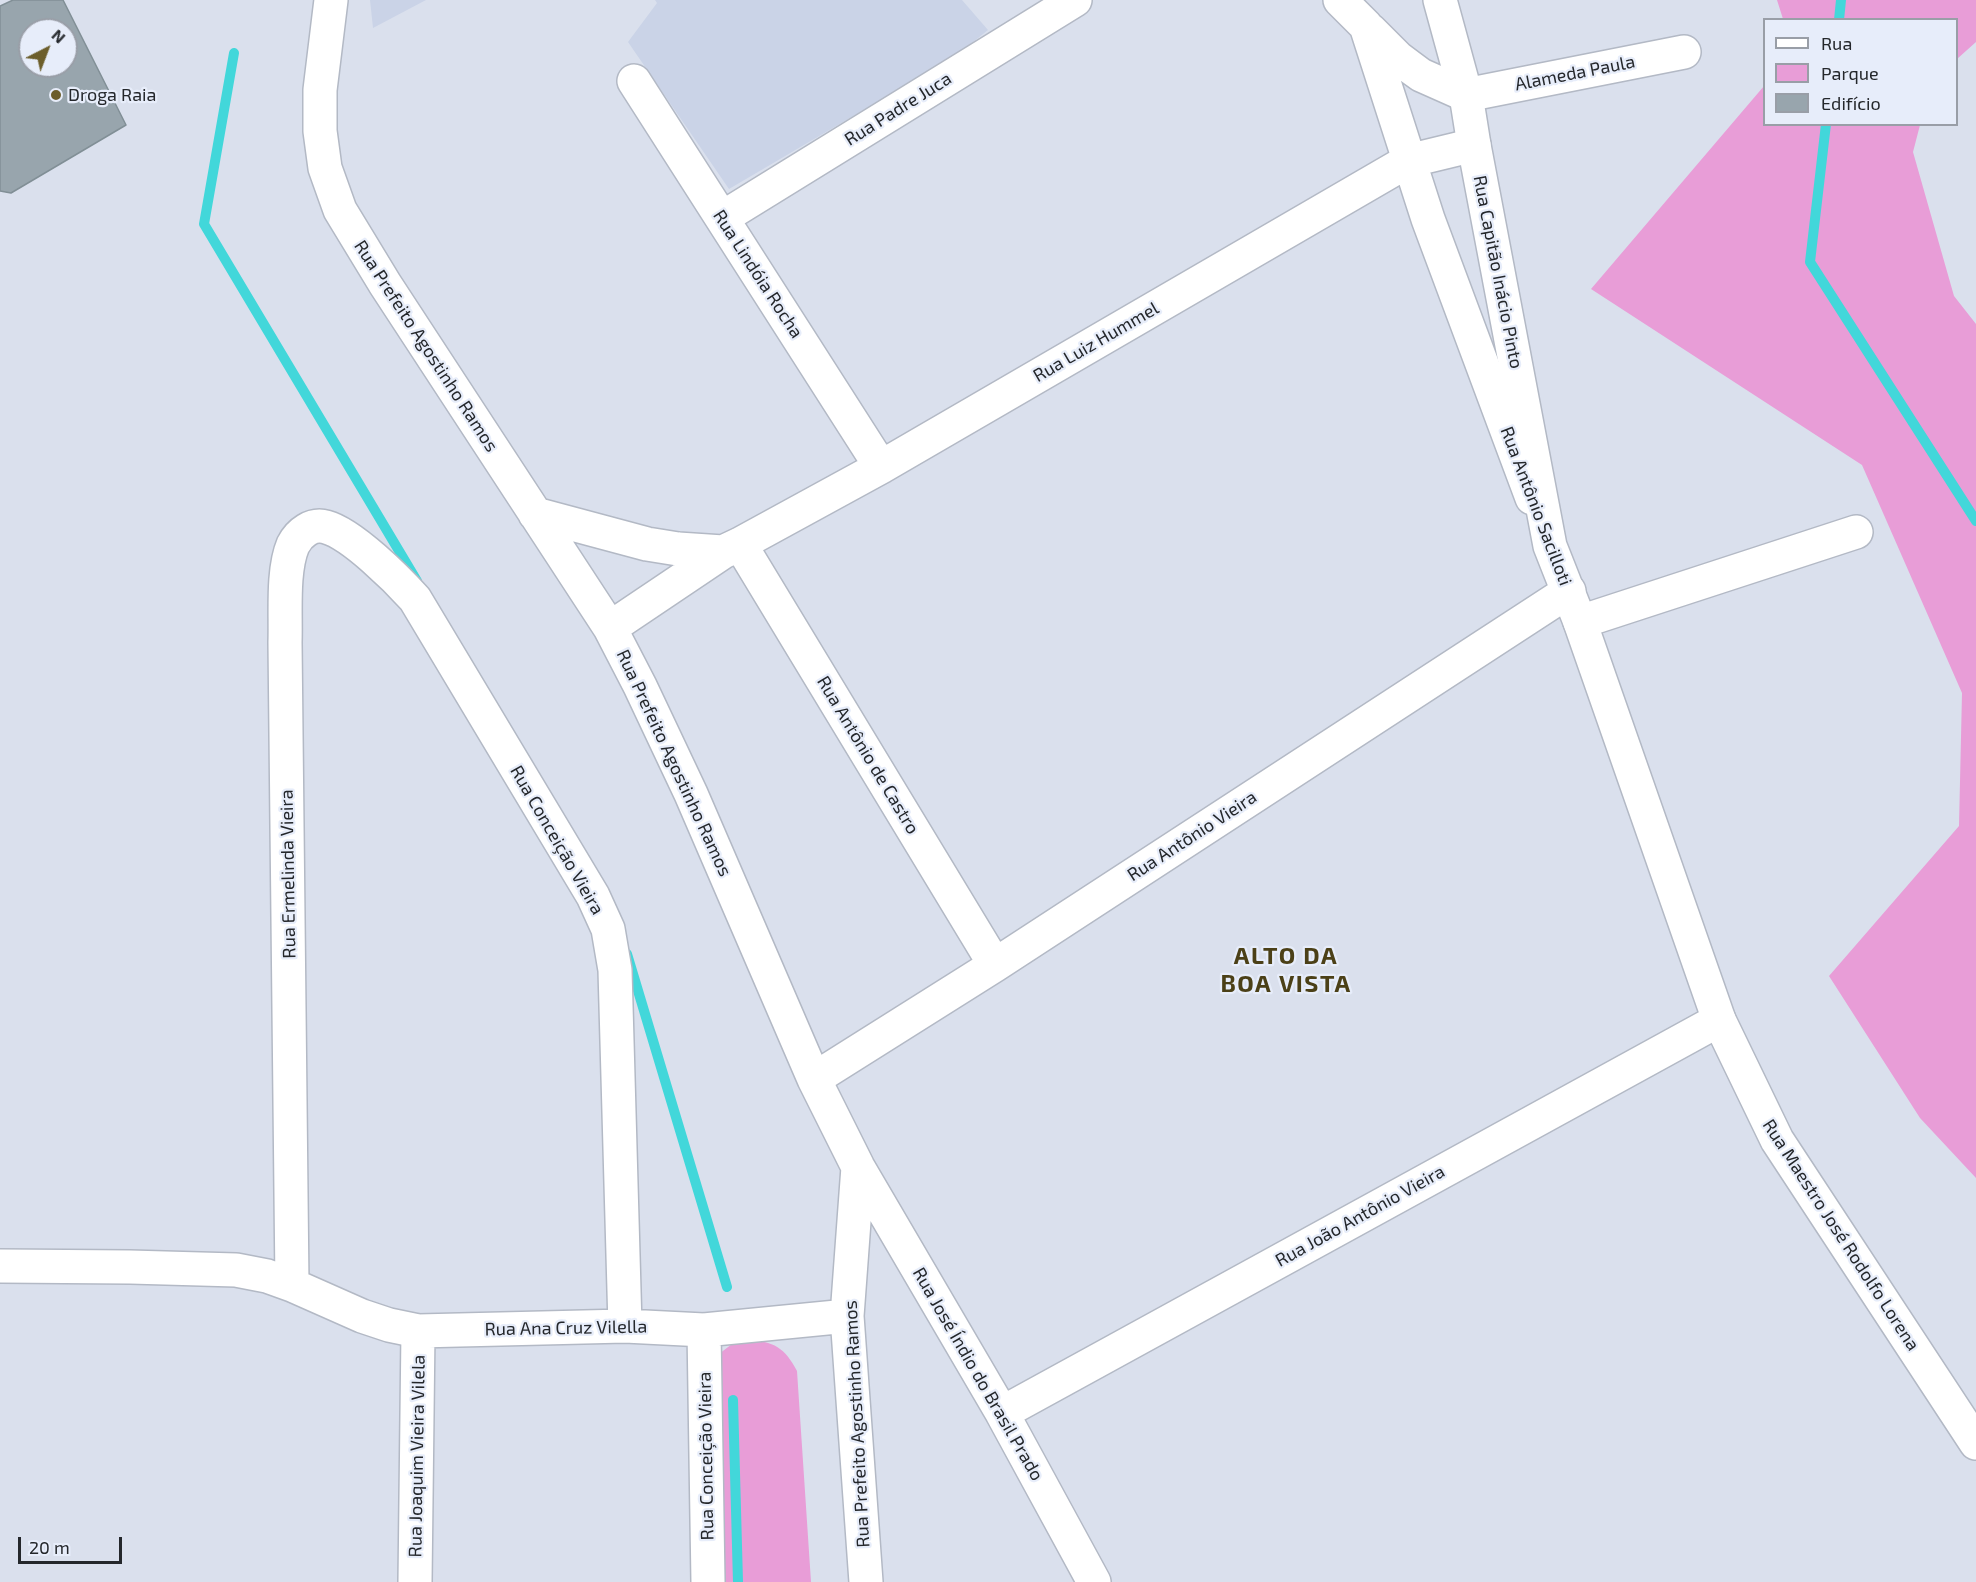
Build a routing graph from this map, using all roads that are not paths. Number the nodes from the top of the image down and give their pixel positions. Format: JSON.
{"nodes":[{"id":1,"x":331,"y":0,"type":"edge"},
{"id":2,"x":1075,"y":0,"type":"edge"},
{"id":3,"x":1340,"y":0,"type":"edge"},
{"id":4,"x":1440,"y":0,"type":"edge"},
{"id":5,"x":1366,"y":26,"type":"junction"},
{"id":6,"x":1684,"y":52,"type":"dead end"},
{"id":7,"x":634,"y":81,"type":"dead end"},
{"id":8,"x":1466,"y":95,"type":"junction"},
{"id":9,"x":1473,"y":145,"type":"junction"},
{"id":10,"x":1408,"y":160,"type":"junction"},
{"id":11,"x":722,"y":218,"type":"junction"},
{"id":12,"x":881,"y":467,"type":"junction"},
{"id":13,"x":535,"y":514,"type":"junction"},
{"id":14,"x":1856,"y":532,"type":"dead end"},
{"id":15,"x":1550,"y":546,"type":"junction"},
{"id":16,"x":359,"y":548,"type":"joint"},
{"id":17,"x":732,"y":548,"type":"junction"},
{"id":18,"x":1569,"y":591,"type":"junction"},
{"id":19,"x":1580,"y":622,"type":"junction"},
{"id":20,"x":610,"y":628,"type":"junction"},
{"id":21,"x":995,"y":965,"type":"junction"},
{"id":22,"x":1719,"y":1020,"type":"junction"},
{"id":23,"x":813,"y":1079,"type":"junction"},
{"id":24,"x":858,"y":1167,"type":"junction"},
{"id":25,"x":0,"y":1266,"type":"edge"},
{"id":26,"x":292,"y":1285,"type":"junction"},
{"id":27,"x":847,"y":1316,"type":"junction"},
{"id":28,"x":625,"y":1326,"type":"junction"},
{"id":29,"x":704,"y":1330,"type":"junction"},
{"id":30,"x":418,"y":1331,"type":"junction"},
{"id":31,"x":1002,"y":1413,"type":"junction"},
{"id":32,"x":1976,"y":1443,"type":"edge"},
{"id":33,"x":415,"y":1582,"type":"edge"},
{"id":34,"x":708,"y":1582,"type":"edge"},
{"id":35,"x":866,"y":1582,"type":"edge"},
{"id":36,"x":1094,"y":1582,"type":"edge"}],
"edges":[{"from":1,"to":13,"type":"street","name":"Rua Prefeito Agostinho Ramos"},
{"from":2,"to":11,"type":"street","name":"Rua Padre Juca"},
{"from":3,"to":5,"type":"street","name":"Rua Antônio Sacilloti"},
{"from":4,"to":8,"type":"street","name":"Rua Capitão Inácio Pinto"},
{"from":5,"to":8,"type":"street"},
{"from":5,"to":10,"type":"street","name":"Rua Antônio Sacilloti"},
{"from":6,"to":8,"type":"street","name":"Alameda Paula"},
{"from":7,"to":11,"type":"street","name":"Rua Lindóia Rocha"},
{"from":8,"to":9,"type":"street","name":"Rua Capitão Inácio Pinto"},
{"from":9,"to":10,"type":"street","name":"Rua Luiz Hummel"},
{"from":9,"to":15,"type":"street","name":"Rua Capitão Inácio Pinto"},
{"from":10,"to":12,"type":"street","name":"Rua Luiz Hummel"},
{"from":10,"to":15,"type":"street","name":"Rua Antônio Sacilloti"},
{"from":11,"to":12,"type":"street","name":"Rua Lindóia Rocha"},
{"from":12,"to":17,"type":"street","name":"Rua Luiz Hummel"},
{"from":13,"to":17,"type":"street"},
{"from":13,"to":20,"type":"street","name":"Rua Prefeito Agostinho Ramos"},
{"from":14,"to":19,"type":"street"},
{"from":15,"to":18,"type":"street","name":"Rua Antônio Sacilloti"},
{"from":16,"to":26,"type":"street","name":"Rua Ermelinda Vieira"},
{"from":16,"to":28,"type":"street","name":"Rua Conceição Vieira"},
{"from":17,"to":20,"type":"street","name":"Rua Luiz Hummel"},
{"from":17,"to":21,"type":"street","name":"Rua Antônio de Castro"},
{"from":18,"to":19,"type":"street","name":"Rua Antônio Sacilloti"},
{"from":18,"to":21,"type":"street","name":"Rua Antônio Vieira"},
{"from":19,"to":22,"type":"street","name":"Rua Antônio Sacilloti"},
{"from":20,"to":23,"type":"street","name":"Rua Prefeito Agostinho Ramos"},
{"from":21,"to":23,"type":"street","name":"Rua Antônio Vieira"},
{"from":22,"to":31,"type":"street","name":"Rua João Antônio Vieira"},
{"from":22,"to":32,"type":"street","name":"Rua Maestro José Rodolfo Lorena"},
{"from":23,"to":24,"type":"street","name":"Rua Prefeito Agostinho Ramos"},
{"from":24,"to":27,"type":"street","name":"Rua Prefeito Agostinho Ramos"},
{"from":24,"to":31,"type":"street","name":"Rua José Índio do Brasil Prado"},
{"from":25,"to":26,"type":"street","name":"Rua Ana Cruz Vilella"},
{"from":26,"to":30,"type":"street","name":"Rua Ana Cruz Vilella"},
{"from":27,"to":29,"type":"street","name":"Rua Ana Cruz Vilella"},
{"from":27,"to":35,"type":"street","name":"Rua Prefeito Agostinho Ramos"},
{"from":28,"to":29,"type":"street","name":"Rua Ana Cruz Vilella"},
{"from":28,"to":30,"type":"street","name":"Rua Ana Cruz Vilella"},
{"from":29,"to":34,"type":"street","name":"Rua Conceição Vieira"},
{"from":30,"to":33,"type":"street","name":"Rua Joaquim Vieira Vilela"},
{"from":31,"to":36,"type":"street","name":"Rua José Índio do Brasil Prado"}]}
